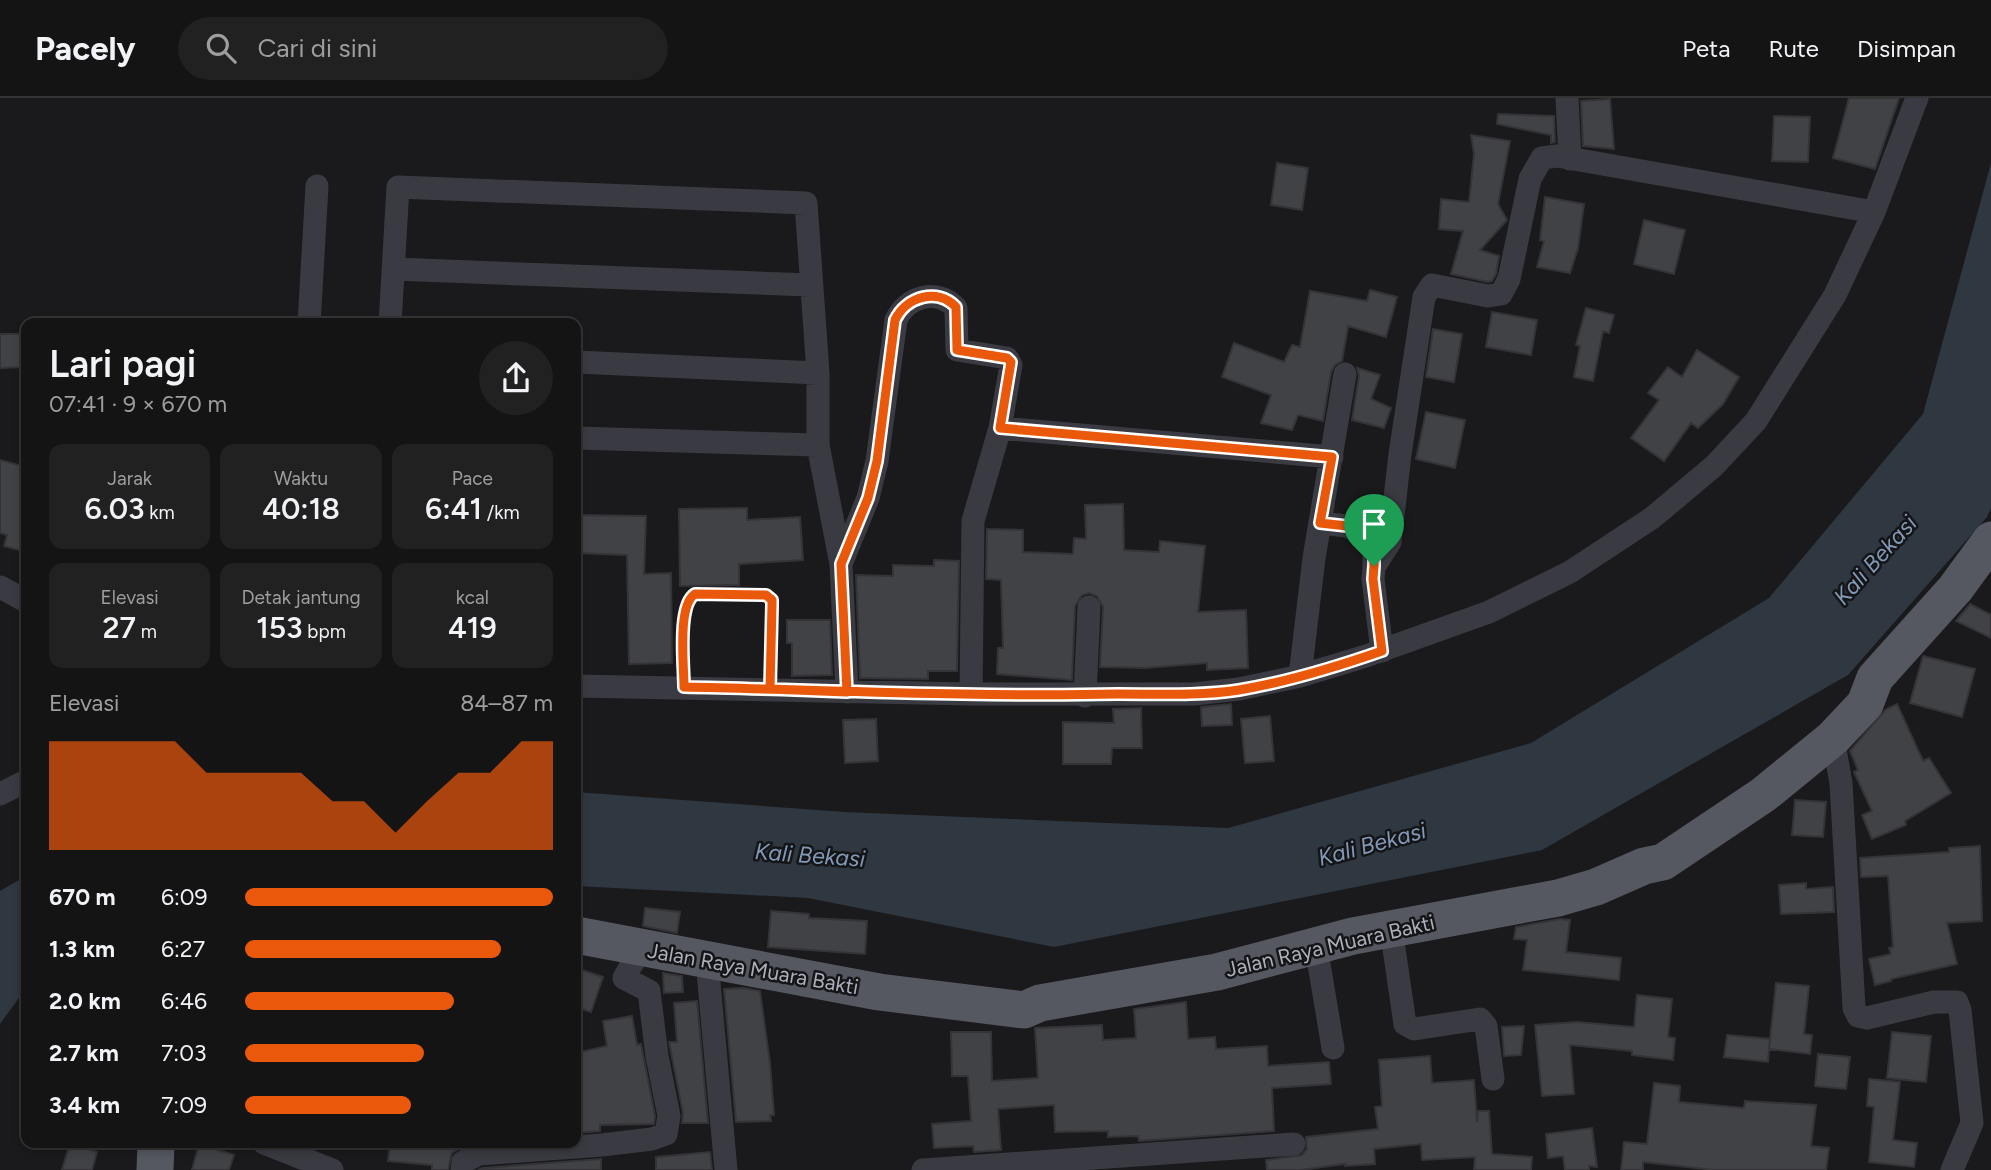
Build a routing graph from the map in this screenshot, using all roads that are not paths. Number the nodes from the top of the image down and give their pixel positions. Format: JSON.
{"nodes":[{"id":1,"x":1567,"y":98,"type":"edge"},
{"id":2,"x":1917,"y":98,"type":"edge"},
{"id":3,"x":1570,"y":159,"type":"junction"},
{"id":4,"x":317,"y":186,"type":"dead end"},
{"id":5,"x":1874,"y":212,"type":"junction"},
{"id":6,"x":394,"y":269,"type":"junction"},
{"id":7,"x":810,"y":285,"type":"junction"},
{"id":8,"x":309,"y":318,"type":"edge"},
{"id":9,"x":390,"y":318,"type":"edge"},
{"id":10,"x":581,"y":362,"type":"edge"},
{"id":11,"x":818,"y":373,"type":"junction"},
{"id":12,"x":1345,"y":374,"type":"dead end"},
{"id":13,"x":1000,"y":428,"type":"junction"},
{"id":14,"x":581,"y":438,"type":"edge"},
{"id":15,"x":818,"y":445,"type":"junction"},
{"id":16,"x":1332,"y":457,"type":"junction"},
{"id":17,"x":1320,"y":523,"type":"junction"},
{"id":18,"x":1991,"y":540,"type":"edge"},
{"id":19,"x":841,"y":564,"type":"junction"},
{"id":20,"x":1374,"y":566,"type":"junction"},
{"id":21,"x":0,"y":587,"type":"edge"},
{"id":22,"x":21,"y":598,"type":"edge"},
{"id":23,"x":1089,"y":607,"type":"dead end"},
{"id":24,"x":1382,"y":651,"type":"junction"},
{"id":25,"x":1300,"y":676,"type":"junction"},
{"id":26,"x":581,"y":685,"type":"edge"},
{"id":27,"x":684,"y":687,"type":"junction"},
{"id":28,"x":770,"y":689,"type":"junction"},
{"id":29,"x":847,"y":692,"type":"junction"},
{"id":30,"x":971,"y":694,"type":"junction"},
{"id":31,"x":1085,"y":696,"type":"junction"},
{"id":32,"x":1833,"y":738,"type":"junction"},
{"id":33,"x":21,"y":784,"type":"edge"},
{"id":34,"x":0,"y":794,"type":"edge"},
{"id":35,"x":1391,"y":928,"type":"junction"},
{"id":36,"x":581,"y":936,"type":"edge"},
{"id":37,"x":1316,"y":946,"type":"junction"},
{"id":38,"x":641,"y":948,"type":"junction"},
{"id":39,"x":707,"y":961,"type":"junction"},
{"id":40,"x":1333,"y":1048,"type":"dead end"},
{"id":41,"x":1493,"y":1079,"type":"dead end"},
{"id":42,"x":1294,"y":1144,"type":"dead end"},
{"id":43,"x":581,"y":1147,"type":"edge"},
{"id":44,"x":156,"y":1148,"type":"edge"},
{"id":45,"x":277,"y":1148,"type":"edge"},
{"id":46,"x":568,"y":1148,"type":"edge"},
{"id":47,"x":1160,"y":1163,"type":"edge"},
{"id":48,"x":155,"y":1170,"type":"edge"},
{"id":49,"x":332,"y":1170,"type":"edge"},
{"id":50,"x":462,"y":1170,"type":"edge"},
{"id":51,"x":726,"y":1170,"type":"edge"},
{"id":52,"x":923,"y":1170,"type":"edge"},
{"id":53,"x":1952,"y":1170,"type":"edge"}],
"edges":[{"from":1,"to":3,"type":"street"},
{"from":2,"to":5,"type":"street"},
{"from":3,"to":5,"type":"street"},
{"from":3,"to":20,"type":"street"},
{"from":4,"to":8,"type":"street"},
{"from":5,"to":24,"type":"street"},
{"from":6,"to":7,"type":"street"},
{"from":6,"to":7,"type":"street"},
{"from":6,"to":9,"type":"street"},
{"from":7,"to":11,"type":"street"},
{"from":10,"to":11,"type":"street"},
{"from":11,"to":15,"type":"street"},
{"from":12,"to":16,"type":"street"},
{"from":13,"to":16,"type":"street"},
{"from":13,"to":19,"type":"street"},
{"from":13,"to":30,"type":"street"},
{"from":14,"to":15,"type":"street"},
{"from":15,"to":19,"type":"street"},
{"from":16,"to":17,"type":"street"},
{"from":17,"to":20,"type":"street"},
{"from":17,"to":25,"type":"street"},
{"from":18,"to":32,"type":"main road","name":"Jalan Raya Muara Bakti"},
{"from":19,"to":29,"type":"street"},
{"from":20,"to":24,"type":"street"},
{"from":21,"to":22,"type":"street"},
{"from":23,"to":31,"type":"street"},
{"from":24,"to":25,"type":"street"},
{"from":25,"to":31,"type":"street"},
{"from":26,"to":27,"type":"street"},
{"from":27,"to":28,"type":"street"},
{"from":27,"to":28,"type":"lane"},
{"from":28,"to":29,"type":"street"},
{"from":29,"to":30,"type":"street"},
{"from":30,"to":31,"type":"street"},
{"from":32,"to":35,"type":"main road","name":"Jalan Raya Muara Bakti"},
{"from":32,"to":53,"type":"street"},
{"from":33,"to":34,"type":"street"},
{"from":35,"to":37,"type":"main road","name":"Jalan Raya Muara Bakti"},
{"from":35,"to":41,"type":"street"},
{"from":36,"to":38,"type":"main road","name":"Jalan Raya Muara Bakti"},
{"from":37,"to":39,"type":"main road","name":"Jalan Raya Muara Bakti"},
{"from":37,"to":40,"type":"street"},
{"from":38,"to":39,"type":"main road","name":"Jalan Raya Muara Bakti"},
{"from":38,"to":43,"type":"street"},
{"from":39,"to":51,"type":"street"},
{"from":42,"to":47,"type":"street"},
{"from":44,"to":48,"type":"main road"},
{"from":45,"to":49,"type":"street"},
{"from":46,"to":50,"type":"street"},
{"from":47,"to":52,"type":"street"}]}
